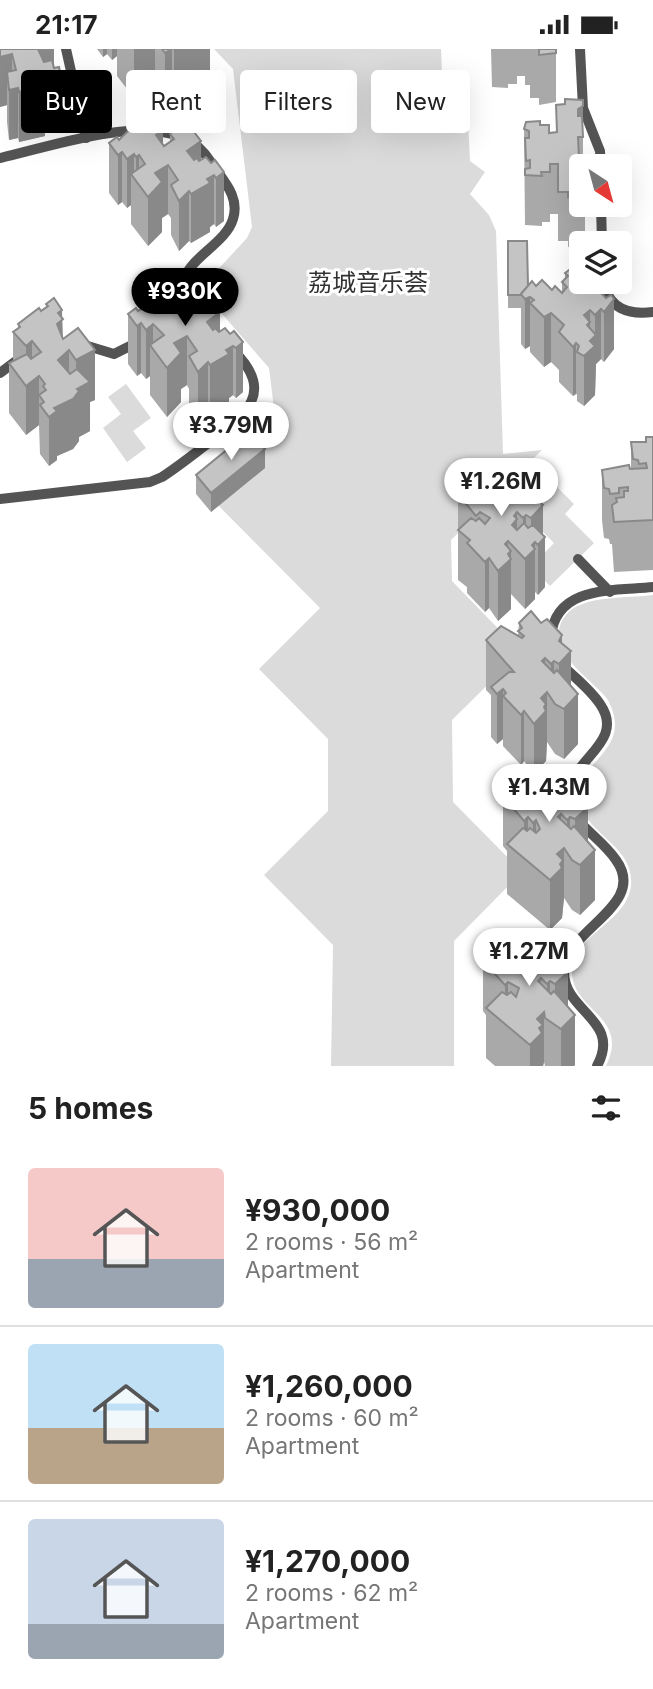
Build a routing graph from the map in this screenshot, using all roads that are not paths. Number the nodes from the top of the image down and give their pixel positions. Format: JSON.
{"nodes":[{"id":1,"x":66,"y":49,"type":"edge"},
{"id":2,"x":580,"y":49,"type":"edge"},
{"id":3,"x":86,"y":138,"type":"junction"},
{"id":4,"x":600,"y":154,"type":"edge"},
{"id":5,"x":0,"y":158,"type":"edge"},
{"id":6,"x":608,"y":294,"type":"edge"},
{"id":7,"x":653,"y":313,"type":"edge"},
{"id":8,"x":208,"y":324,"type":"edge"},
{"id":9,"x":150,"y":333,"type":"edge"},
{"id":10,"x":71,"y":339,"type":"edge"},
{"id":11,"x":225,"y":342,"type":"edge"},
{"id":12,"x":30,"y":351,"type":"edge"},
{"id":13,"x":0,"y":373,"type":"edge"},
{"id":14,"x":0,"y":499,"type":"edge"},
{"id":15,"x":578,"y":559,"type":"dead end"},
{"id":16,"x":653,"y":587,"type":"edge"},
{"id":17,"x":610,"y":591,"type":"junction"},
{"id":18,"x":597,"y":1066,"type":"edge"}],
"edges":[{"from":1,"to":3,"type":"lane"},
{"from":2,"to":4,"type":"lane"},
{"from":3,"to":5,"type":"lane"},
{"from":3,"to":8,"type":"lane"},
{"from":6,"to":7,"type":"lane"},
{"from":9,"to":10,"type":"lane"},
{"from":11,"to":14,"type":"lane"},
{"from":12,"to":13,"type":"lane"},
{"from":15,"to":17,"type":"lane"},
{"from":16,"to":17,"type":"lane"},
{"from":17,"to":18,"type":"lane"}]}
